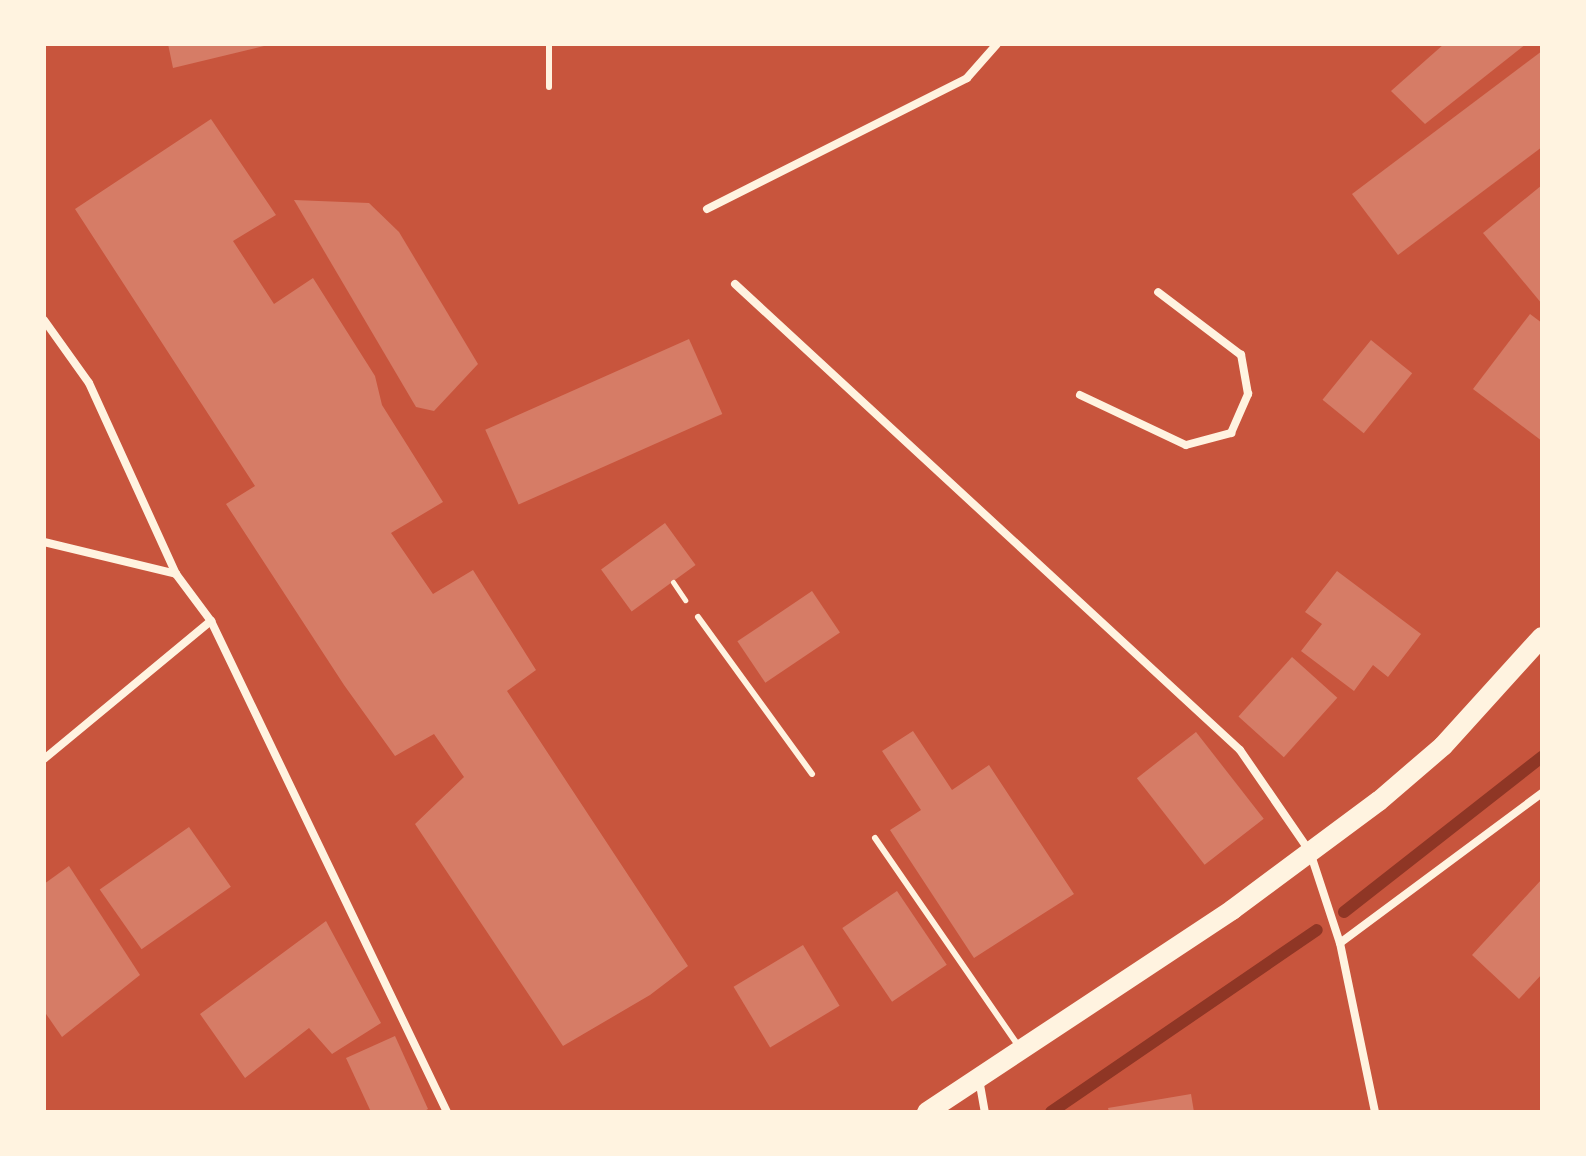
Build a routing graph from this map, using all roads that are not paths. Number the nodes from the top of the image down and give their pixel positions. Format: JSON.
{"nodes":[{"id":1,"x":549,"y":44,"type":"edge"},
{"id":2,"x":997,"y":44,"type":"edge"},
{"id":3,"x":549,"y":87,"type":"dead end"},
{"id":4,"x":707,"y":209,"type":"dead end"},
{"id":5,"x":735,"y":284,"type":"dead end"},
{"id":6,"x":1158,"y":292,"type":"dead end"},
{"id":7,"x":44,"y":320,"type":"edge"},
{"id":8,"x":1080,"y":395,"type":"dead end"},
{"id":9,"x":44,"y":542,"type":"edge"},
{"id":10,"x":176,"y":574,"type":"junction"},
{"id":11,"x":698,"y":617,"type":"dead end"},
{"id":12,"x":211,"y":621,"type":"junction"},
{"id":13,"x":1542,"y":637,"type":"edge"},
{"id":14,"x":44,"y":759,"type":"edge"},
{"id":15,"x":812,"y":774,"type":"dead end"},
{"id":16,"x":1542,"y":793,"type":"edge"},
{"id":17,"x":875,"y":838,"type":"dead end"},
{"id":18,"x":1310,"y":852,"type":"junction"},
{"id":19,"x":1340,"y":943,"type":"junction"},
{"id":20,"x":1021,"y":1050,"type":"junction"},
{"id":21,"x":979,"y":1079,"type":"junction"},
{"id":22,"x":447,"y":1112,"type":"edge"},
{"id":23,"x":927,"y":1112,"type":"edge"},
{"id":24,"x":985,"y":1112,"type":"edge"},
{"id":25,"x":1375,"y":1112,"type":"edge"}],
"edges":[{"from":1,"to":3,"type":"lane"},
{"from":2,"to":4,"type":"street"},
{"from":5,"to":18,"type":"street"},
{"from":6,"to":8,"type":"street"},
{"from":7,"to":10,"type":"street"},
{"from":9,"to":10,"type":"street"},
{"from":10,"to":12,"type":"street"},
{"from":11,"to":15,"type":"lane"},
{"from":12,"to":14,"type":"street"},
{"from":12,"to":22,"type":"street"},
{"from":13,"to":18,"type":"main road"},
{"from":16,"to":19,"type":"street"},
{"from":17,"to":20,"type":"lane"},
{"from":18,"to":19,"type":"street"},
{"from":18,"to":20,"type":"main road"},
{"from":19,"to":25,"type":"street"},
{"from":20,"to":21,"type":"main road"},
{"from":21,"to":23,"type":"main road"},
{"from":21,"to":24,"type":"street"}]}
